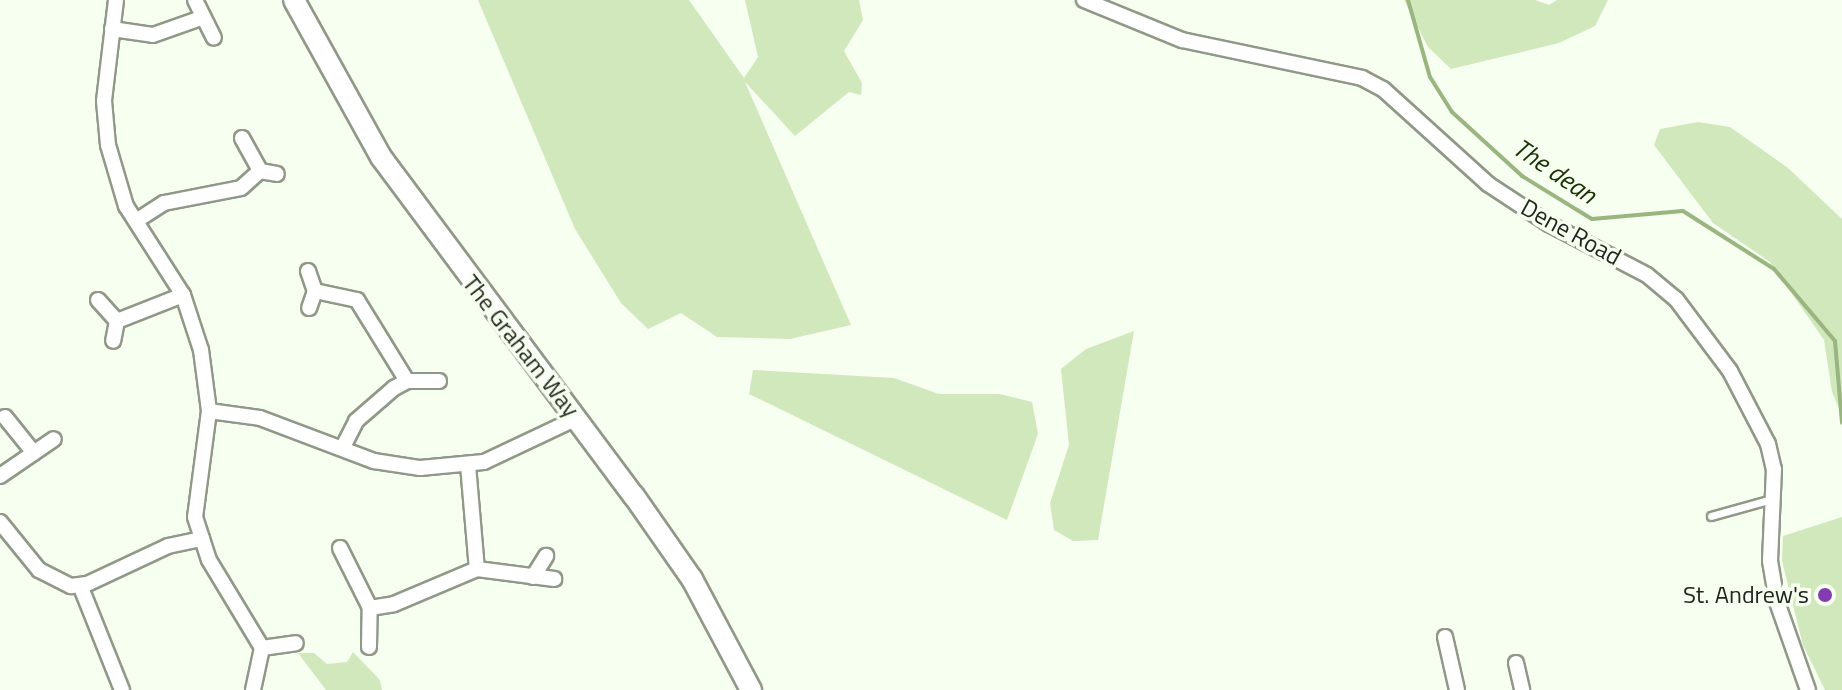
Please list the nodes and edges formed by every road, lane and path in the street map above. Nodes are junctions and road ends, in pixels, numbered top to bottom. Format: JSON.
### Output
{"nodes":[{"id":1,"x":116,"y":0,"type":"edge"},
{"id":2,"x":195,"y":0,"type":"edge"},
{"id":3,"x":294,"y":0,"type":"edge"},
{"id":4,"x":1084,"y":0,"type":"edge"},
{"id":5,"x":201,"y":18,"type":"junction"},
{"id":6,"x":112,"y":29,"type":"junction"},
{"id":7,"x":214,"y":38,"type":"dead end"},
{"id":8,"x":242,"y":138,"type":"dead end"},
{"id":9,"x":260,"y":171,"type":"junction"},
{"id":10,"x":277,"y":174,"type":"dead end"},
{"id":11,"x":136,"y":221,"type":"junction"},
{"id":12,"x":308,"y":271,"type":"dead end"},
{"id":13,"x":315,"y":291,"type":"junction"},
{"id":14,"x":183,"y":295,"type":"junction"},
{"id":15,"x":98,"y":300,"type":"dead end"},
{"id":16,"x":309,"y":308,"type":"dead end"},
{"id":17,"x":117,"y":321,"type":"junction"},
{"id":18,"x":113,"y":341,"type":"dead end"},
{"id":19,"x":407,"y":381,"type":"junction"},
{"id":20,"x":439,"y":381,"type":"dead end"},
{"id":21,"x":209,"y":411,"type":"junction"},
{"id":22,"x":5,"y":417,"type":"dead end"},
{"id":23,"x":577,"y":418,"type":"junction"},
{"id":24,"x":54,"y":439,"type":"dead end"},
{"id":25,"x":343,"y":447,"type":"junction"},
{"id":26,"x":34,"y":453,"type":"junction"},
{"id":27,"x":468,"y":465,"type":"junction"},
{"id":28,"x":0,"y":476,"type":"edge"},
{"id":29,"x":1774,"y":499,"type":"junction"},
{"id":30,"x":1711,"y":516,"type":"dead end"},
{"id":31,"x":0,"y":522,"type":"edge"},
{"id":32,"x":202,"y":539,"type":"junction"},
{"id":33,"x":339,"y":547,"type":"dead end"},
{"id":34,"x":546,"y":556,"type":"dead end"},
{"id":35,"x":477,"y":569,"type":"junction"},
{"id":36,"x":533,"y":577,"type":"junction"},
{"id":37,"x":554,"y":579,"type":"dead end"},
{"id":38,"x":80,"y":585,"type":"junction"},
{"id":39,"x":370,"y":608,"type":"junction"},
{"id":40,"x":1445,"y":637,"type":"dead end"},
{"id":41,"x":296,"y":643,"type":"dead end"},
{"id":42,"x":369,"y":647,"type":"dead end"},
{"id":43,"x":262,"y":648,"type":"junction"},
{"id":44,"x":1516,"y":663,"type":"dead end"},
{"id":45,"x":122,"y":690,"type":"edge"},
{"id":46,"x":253,"y":690,"type":"edge"},
{"id":47,"x":751,"y":690,"type":"edge"},
{"id":48,"x":1457,"y":690,"type":"edge"},
{"id":49,"x":1522,"y":690,"type":"edge"},
{"id":50,"x":1808,"y":690,"type":"edge"}],
"edges":[{"from":1,"to":6,"type":"street"},
{"from":2,"to":5,"type":"street"},
{"from":3,"to":23,"type":"main road","name":"The Graham Way"},
{"from":4,"to":29,"type":"street","name":"Dene Road"},
{"from":5,"to":6,"type":"street"},
{"from":5,"to":7,"type":"street"},
{"from":6,"to":11,"type":"street"},
{"from":8,"to":9,"type":"street"},
{"from":9,"to":10,"type":"street"},
{"from":9,"to":11,"type":"street"},
{"from":11,"to":14,"type":"street"},
{"from":12,"to":13,"type":"street"},
{"from":13,"to":16,"type":"street"},
{"from":13,"to":19,"type":"street"},
{"from":14,"to":17,"type":"street"},
{"from":14,"to":21,"type":"street"},
{"from":15,"to":17,"type":"street"},
{"from":17,"to":18,"type":"street"},
{"from":19,"to":20,"type":"street"},
{"from":19,"to":25,"type":"street"},
{"from":21,"to":25,"type":"street"},
{"from":21,"to":32,"type":"street"},
{"from":22,"to":26,"type":"street"},
{"from":23,"to":27,"type":"street"},
{"from":23,"to":47,"type":"main road","name":"The Graham Way"},
{"from":24,"to":26,"type":"street"},
{"from":25,"to":27,"type":"street"},
{"from":26,"to":28,"type":"street"},
{"from":27,"to":35,"type":"street"},
{"from":29,"to":30,"type":"lane"},
{"from":29,"to":50,"type":"street","name":"Dene Road"},
{"from":31,"to":38,"type":"street"},
{"from":32,"to":38,"type":"street"},
{"from":32,"to":43,"type":"street"},
{"from":33,"to":39,"type":"street"},
{"from":34,"to":36,"type":"street"},
{"from":35,"to":36,"type":"street"},
{"from":35,"to":39,"type":"street"},
{"from":36,"to":37,"type":"street"},
{"from":38,"to":45,"type":"street"},
{"from":39,"to":42,"type":"street"},
{"from":40,"to":48,"type":"street"},
{"from":41,"to":43,"type":"street"},
{"from":43,"to":46,"type":"street"},
{"from":44,"to":49,"type":"street"}]}
